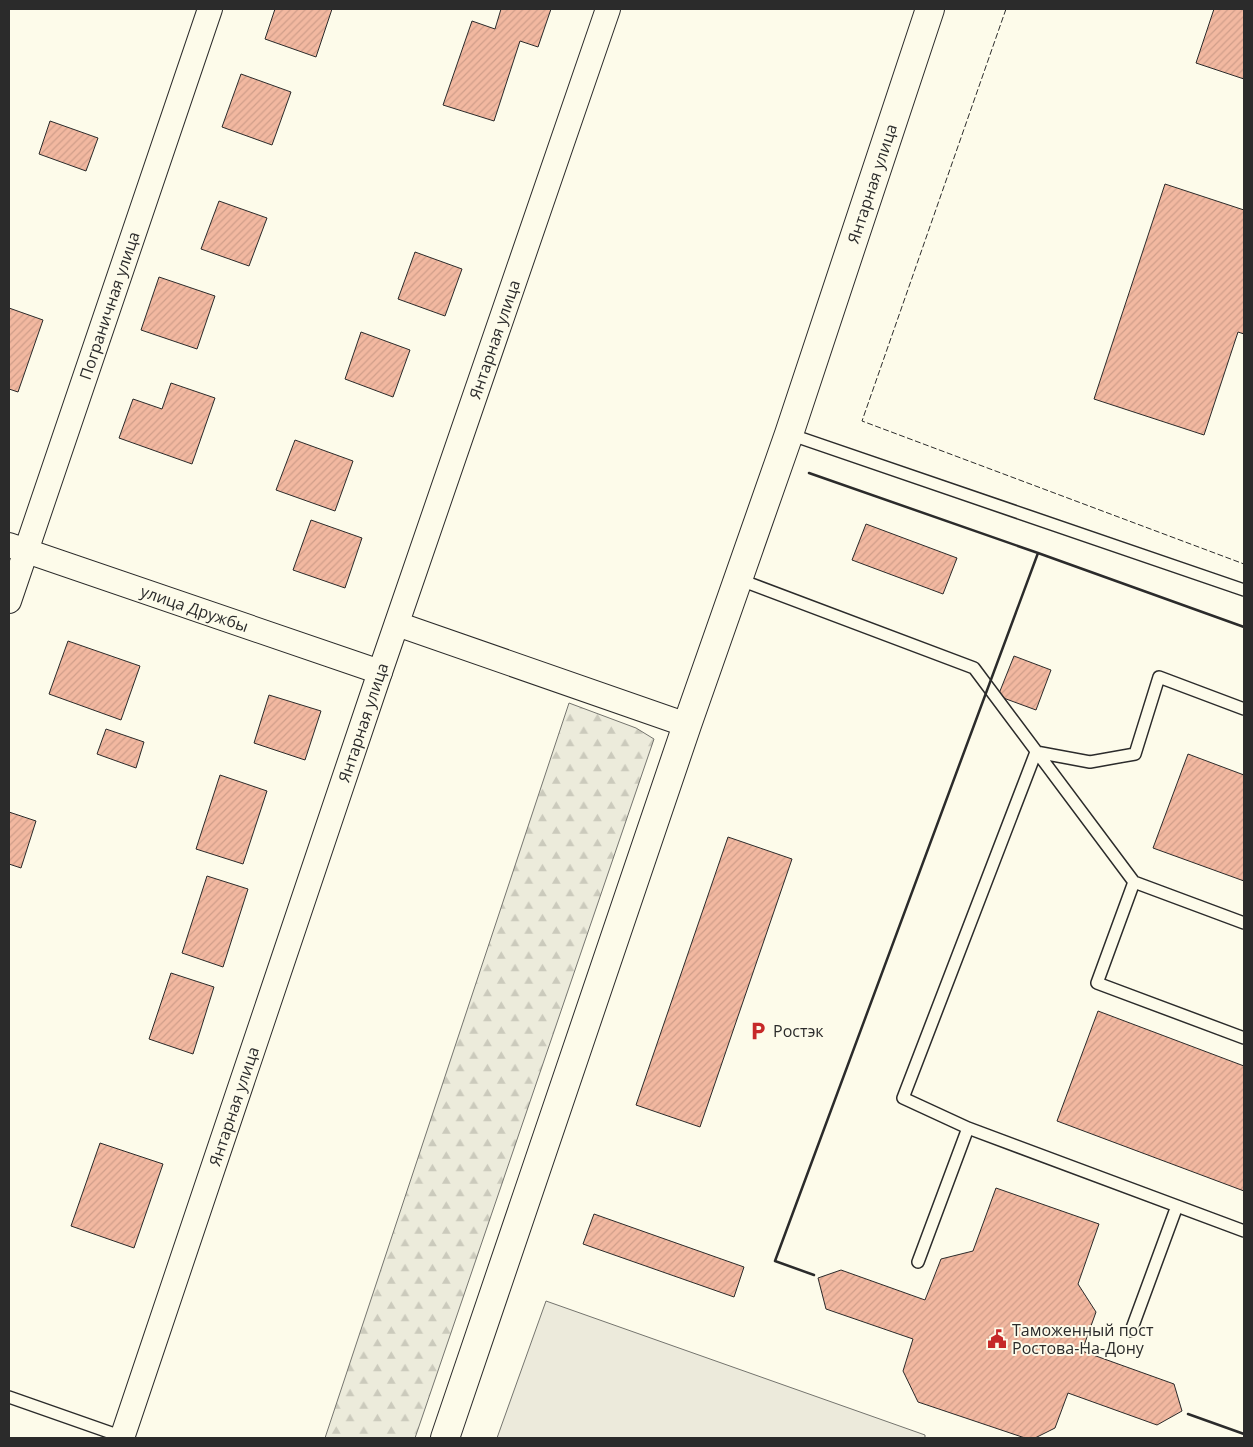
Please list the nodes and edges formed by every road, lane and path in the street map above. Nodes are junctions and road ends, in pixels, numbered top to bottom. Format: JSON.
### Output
{"nodes":[{"id":1,"x":210,"y":9,"type":"edge"},
{"id":2,"x":608,"y":9,"type":"edge"},
{"id":3,"x":930,"y":9,"type":"edge"},
{"id":4,"x":789,"y":434,"type":"junction"},
{"id":5,"x":17,"y":547,"type":"edge"},
{"id":6,"x":738,"y":579,"type":"junction"},
{"id":7,"x":1244,"y":590,"type":"edge"},
{"id":8,"x":9,"y":601,"type":"edge"},
{"id":9,"x":397,"y":624,"type":"junction"},
{"id":10,"x":380,"y":672,"type":"junction"},
{"id":11,"x":1244,"y":709,"type":"edge"},
{"id":12,"x":687,"y":725,"type":"junction"},
{"id":13,"x":1036,"y":752,"type":"junction"},
{"id":14,"x":1134,"y":882,"type":"junction"},
{"id":15,"x":1244,"y":923,"type":"edge"},
{"id":16,"x":1244,"y":1038,"type":"edge"},
{"id":17,"x":968,"y":1128,"type":"junction"},
{"id":18,"x":1177,"y":1206,"type":"junction"},
{"id":19,"x":1244,"y":1231,"type":"edge"},
{"id":20,"x":918,"y":1262,"type":"dead end"},
{"id":21,"x":1131,"y":1331,"type":"dead end"},
{"id":22,"x":9,"y":1397,"type":"edge"},
{"id":23,"x":122,"y":1438,"type":"edge"},
{"id":24,"x":445,"y":1438,"type":"edge"}],
"edges":[{"from":1,"to":5,"type":"street","name":"Пограничная улица"},
{"from":2,"to":9,"type":"street","name":"Янтарная улица"},
{"from":3,"to":4,"type":"street","name":"Янтарная улица"},
{"from":4,"to":6,"type":"street","name":"Янтарная улица"},
{"from":4,"to":7,"type":"lane"},
{"from":5,"to":8,"type":"street","name":"Пограничная улица"},
{"from":5,"to":10,"type":"street","name":"улица Дружбы"},
{"from":6,"to":12,"type":"street","name":"Янтарная улица"},
{"from":6,"to":13,"type":"lane"},
{"from":9,"to":10,"type":"street","name":"Янтарная улица"},
{"from":9,"to":12,"type":"street"},
{"from":10,"to":23,"type":"street","name":"Янтарная улица"},
{"from":11,"to":13,"type":"lane"},
{"from":12,"to":24,"type":"street","name":"Янтарная улица"},
{"from":13,"to":14,"type":"lane"},
{"from":13,"to":17,"type":"lane"},
{"from":14,"to":15,"type":"lane"},
{"from":14,"to":16,"type":"lane"},
{"from":17,"to":18,"type":"lane"},
{"from":17,"to":20,"type":"lane"},
{"from":18,"to":19,"type":"lane"},
{"from":18,"to":21,"type":"lane"},
{"from":22,"to":23,"type":"lane"}]}
